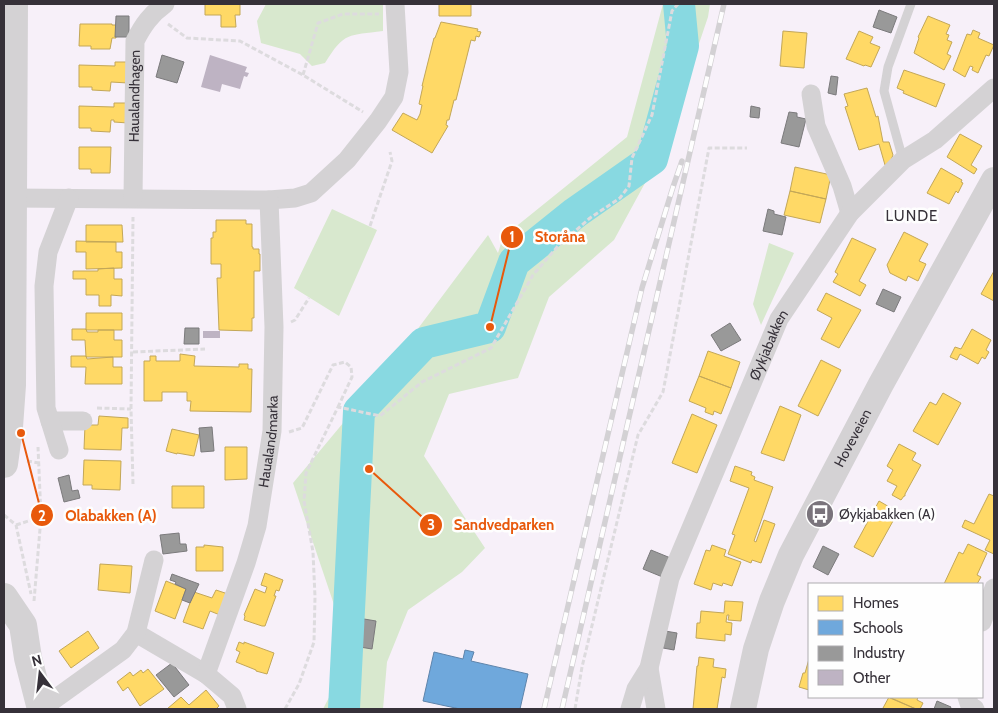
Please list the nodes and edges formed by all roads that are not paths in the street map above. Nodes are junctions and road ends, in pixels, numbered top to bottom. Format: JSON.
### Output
{"nodes":[{"id":1,"x":14,"y":4,"type":"edge"},
{"id":2,"x":911,"y":4,"type":"edge"},
{"id":3,"x":159,"y":8,"type":"edge"},
{"id":4,"x":395,"y":9,"type":"edge"},
{"id":5,"x":994,"y":88,"type":"edge"},
{"id":6,"x":811,"y":94,"type":"dead end"},
{"id":7,"x":903,"y":160,"type":"junction"},
{"id":8,"x":994,"y":180,"type":"edge"},
{"id":9,"x":13,"y":198,"type":"junction"},
{"id":10,"x":69,"y":198,"type":"junction"},
{"id":11,"x":133,"y":198,"type":"junction"},
{"id":12,"x":269,"y":200,"type":"junction"},
{"id":13,"x":850,"y":213,"type":"junction"},
{"id":14,"x":50,"y":421,"type":"junction"},
{"id":15,"x":82,"y":421,"type":"dead end"},
{"id":16,"x":59,"y":450,"type":"dead end"},
{"id":17,"x":12,"y":462,"type":"edge"},
{"id":18,"x":154,"y":560,"type":"dead end"},
{"id":19,"x":994,"y":588,"type":"edge"},
{"id":20,"x":4,"y":598,"type":"edge"},
{"id":21,"x":983,"y":619,"type":"edge"},
{"id":22,"x":4,"y":628,"type":"edge"},
{"id":23,"x":136,"y":633,"type":"junction"},
{"id":24,"x":28,"y":658,"type":"junction"},
{"id":25,"x":650,"y":668,"type":"junction"},
{"id":26,"x":206,"y":674,"type":"junction"},
{"id":27,"x":967,"y":698,"type":"edge"},
{"id":28,"x":41,"y":709,"type":"edge"},
{"id":29,"x":237,"y":709,"type":"edge"},
{"id":30,"x":630,"y":709,"type":"edge"},
{"id":31,"x":656,"y":709,"type":"edge"},
{"id":32,"x":743,"y":709,"type":"edge"},
{"id":33,"x":974,"y":709,"type":"edge"}],
"edges":[{"from":1,"to":9,"type":"main road"},
{"from":2,"to":7,"type":"lane"},
{"from":3,"to":11,"type":"street","name":"Haualandhagen"},
{"from":4,"to":12,"type":"street"},
{"from":5,"to":7,"type":"street","name":"Øykjabakken"},
{"from":6,"to":13,"type":"street"},
{"from":7,"to":13,"type":"street","name":"Øykjabakken"},
{"from":8,"to":32,"type":"main road","name":"Hoveveien"},
{"from":9,"to":10,"type":"street"},
{"from":9,"to":17,"type":"main road"},
{"from":10,"to":11,"type":"street"},
{"from":10,"to":14,"type":"street"},
{"from":11,"to":12,"type":"street"},
{"from":12,"to":26,"type":"street","name":"Haualandmarka"},
{"from":13,"to":25,"type":"street","name":"Øykjabakken"},
{"from":14,"to":15,"type":"street"},
{"from":14,"to":16,"type":"street"},
{"from":18,"to":23,"type":"street"},
{"from":19,"to":21,"type":"street"},
{"from":20,"to":24,"type":"main road"},
{"from":22,"to":24,"type":"main road"},
{"from":23,"to":26,"type":"street"},
{"from":23,"to":28,"type":"street"},
{"from":24,"to":28,"type":"main road"},
{"from":25,"to":30,"type":"street","name":"Øykjabakken"},
{"from":25,"to":31,"type":"street","name":"Øykjabakken"},
{"from":26,"to":29,"type":"street"},
{"from":27,"to":33,"type":"street"}]}
